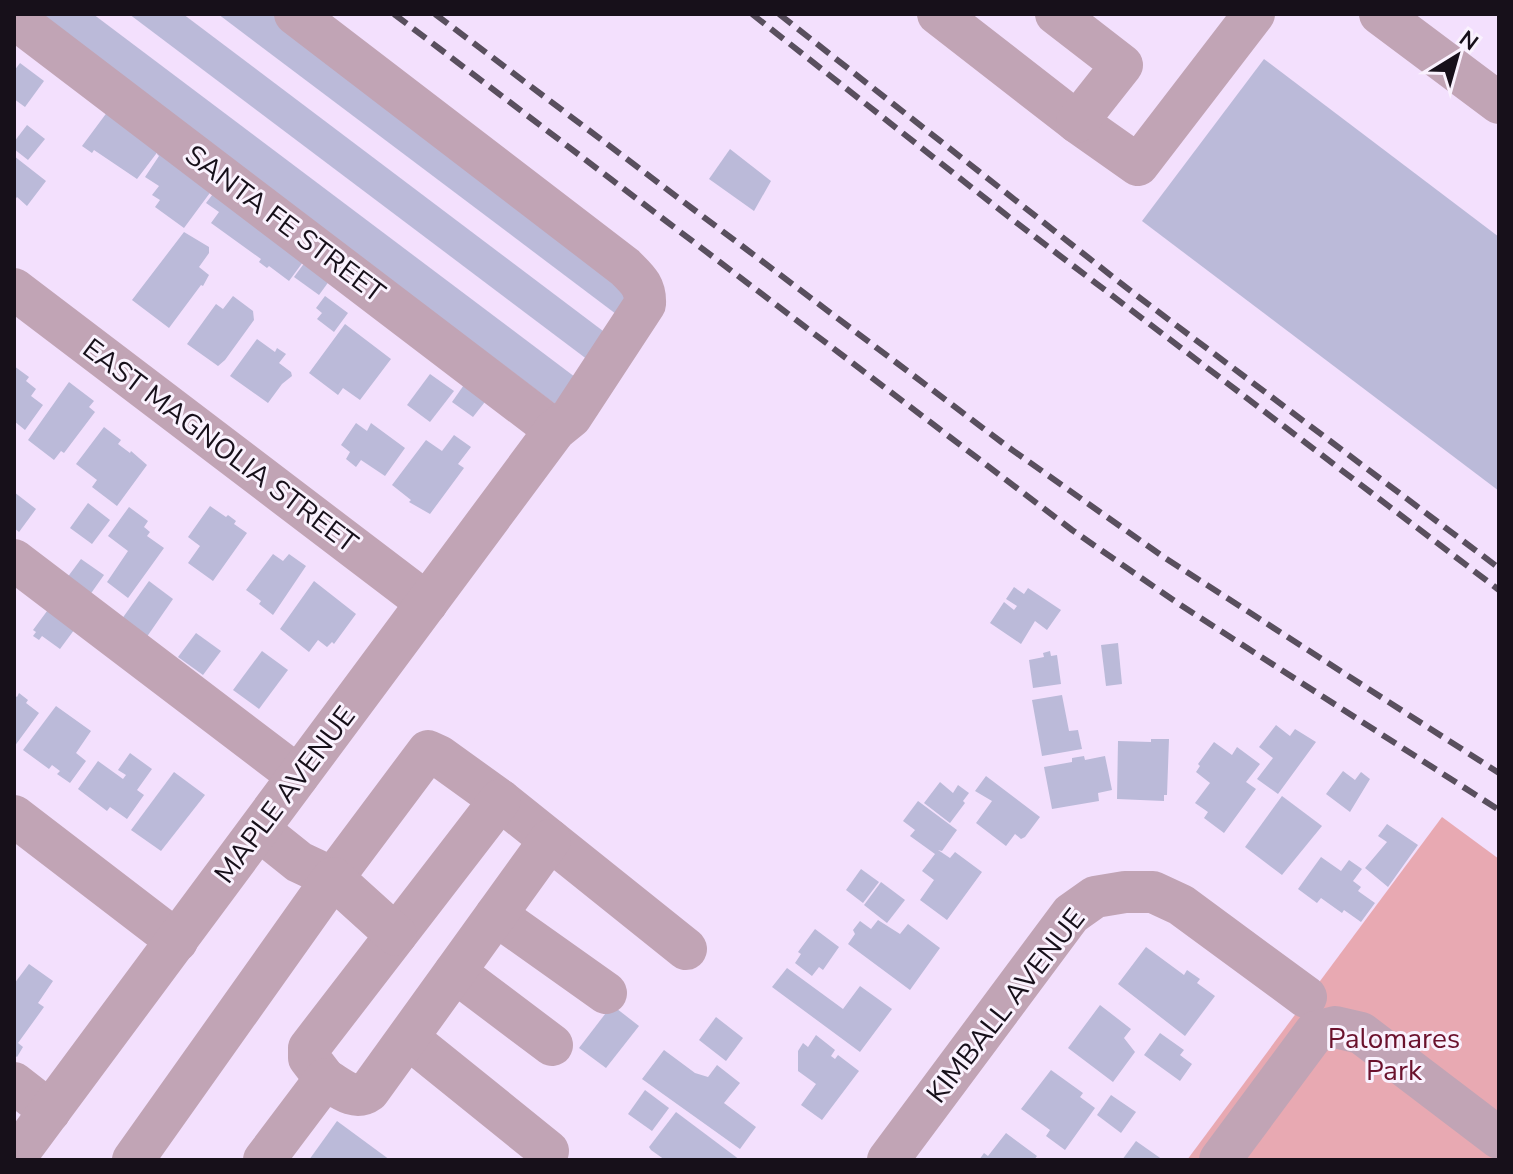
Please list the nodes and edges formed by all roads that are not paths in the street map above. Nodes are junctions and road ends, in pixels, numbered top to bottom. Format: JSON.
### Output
{"nodes":[{"id":1,"x":295,"y":14,"type":"edge"},
{"id":2,"x":938,"y":14,"type":"edge"},
{"id":3,"x":1056,"y":14,"type":"edge"},
{"id":4,"x":1254,"y":14,"type":"edge"},
{"id":5,"x":1380,"y":14,"type":"edge"},
{"id":6,"x":14,"y":18,"type":"edge"},
{"id":7,"x":1499,"y":103,"type":"edge"},
{"id":8,"x":1077,"y":122,"type":"junction"},
{"id":9,"x":14,"y":289,"type":"edge"},
{"id":10,"x":555,"y":430,"type":"junction"},
{"id":11,"x":14,"y":560,"type":"edge"},
{"id":12,"x":427,"y":603,"type":"junction"},
{"id":13,"x":298,"y":776,"type":"junction"},
{"id":14,"x":500,"y":800,"type":"junction"},
{"id":15,"x":14,"y":816,"type":"edge"},
{"id":16,"x":259,"y":830,"type":"junction"},
{"id":17,"x":550,"y":840,"type":"junction"},
{"id":18,"x":333,"y":878,"type":"junction"},
{"id":19,"x":496,"y":915,"type":"junction"},
{"id":20,"x":396,"y":935,"type":"junction"},
{"id":21,"x":177,"y":941,"type":"junction"},
{"id":22,"x":686,"y":949,"type":"dead end"},
{"id":23,"x":455,"y":972,"type":"junction"},
{"id":24,"x":606,"y":993,"type":"dead end"},
{"id":25,"x":1306,"y":997,"type":"dead end"},
{"id":26,"x":408,"y":1038,"type":"junction"},
{"id":27,"x":552,"y":1045,"type":"dead end"},
{"id":28,"x":325,"y":1079,"type":"junction"},
{"id":29,"x":14,"y":1083,"type":"edge"},
{"id":30,"x":50,"y":1111,"type":"junction"},
{"id":31,"x":1499,"y":1138,"type":"edge"},
{"id":32,"x":548,"y":1151,"type":"dead end"},
{"id":33,"x":14,"y":1159,"type":"edge"},
{"id":34,"x":133,"y":1160,"type":"edge"},
{"id":35,"x":264,"y":1160,"type":"edge"},
{"id":36,"x":888,"y":1160,"type":"edge"},
{"id":37,"x":1220,"y":1160,"type":"edge"}],
"edges":[{"from":1,"to":10,"type":"street","name":"MAPLE AVENUE"},
{"from":2,"to":8,"type":"street"},
{"from":3,"to":8,"type":"street"},
{"from":4,"to":8,"type":"street"},
{"from":5,"to":7,"type":"street"},
{"from":6,"to":10,"type":"street","name":"SANTA FE STREET"},
{"from":9,"to":12,"type":"street","name":"EAST MAGNOLIA STREET"},
{"from":10,"to":12,"type":"street","name":"MAPLE AVENUE"},
{"from":11,"to":13,"type":"street"},
{"from":12,"to":13,"type":"street","name":"MAPLE AVENUE"},
{"from":13,"to":16,"type":"street","name":"MAPLE AVENUE"},
{"from":14,"to":17,"type":"street"},
{"from":14,"to":18,"type":"street"},
{"from":14,"to":20,"type":"street"},
{"from":15,"to":21,"type":"street"},
{"from":16,"to":18,"type":"street"},
{"from":16,"to":21,"type":"street","name":"MAPLE AVENUE"},
{"from":17,"to":19,"type":"street"},
{"from":17,"to":22,"type":"street"},
{"from":18,"to":20,"type":"street"},
{"from":18,"to":34,"type":"street"},
{"from":19,"to":23,"type":"street"},
{"from":19,"to":24,"type":"street"},
{"from":20,"to":28,"type":"street"},
{"from":21,"to":30,"type":"street","name":"MAPLE AVENUE"},
{"from":23,"to":26,"type":"street"},
{"from":23,"to":27,"type":"street"},
{"from":25,"to":36,"type":"street","name":"KIMBALL AVENUE"},
{"from":26,"to":28,"type":"street"},
{"from":26,"to":32,"type":"street"},
{"from":28,"to":35,"type":"street"},
{"from":29,"to":30,"type":"street"},
{"from":30,"to":33,"type":"street","name":"MAPLE AVENUE"},
{"from":31,"to":37,"type":"street"}]}
